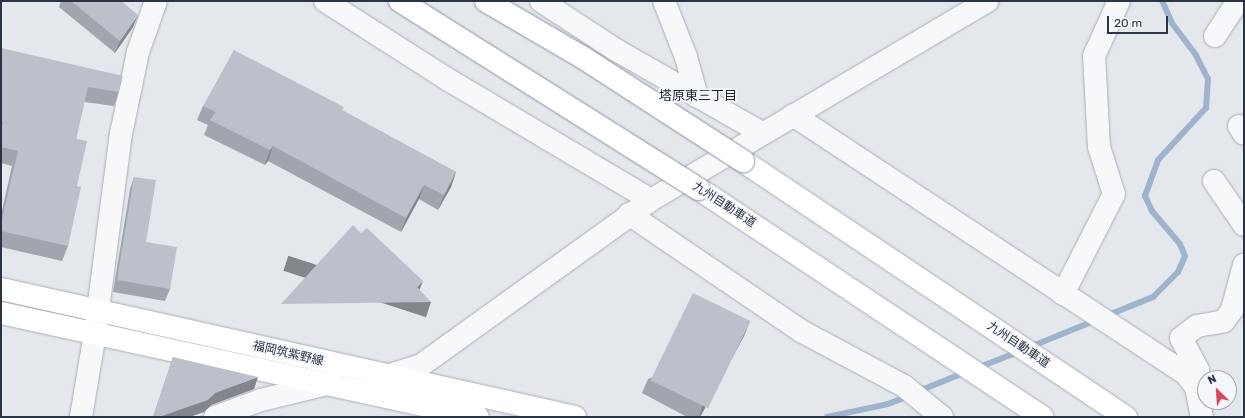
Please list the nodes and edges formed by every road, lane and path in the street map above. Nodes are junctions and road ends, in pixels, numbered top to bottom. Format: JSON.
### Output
{"nodes":[{"id":1,"x":156,"y":1,"type":"edge"},
{"id":2,"x":325,"y":1,"type":"edge"},
{"id":3,"x":400,"y":1,"type":"edge"},
{"id":4,"x":486,"y":1,"type":"edge"},
{"id":5,"x":541,"y":1,"type":"edge"},
{"id":6,"x":664,"y":1,"type":"edge"},
{"id":7,"x":988,"y":1,"type":"edge"},
{"id":8,"x":1119,"y":1,"type":"edge"},
{"id":9,"x":1238,"y":1,"type":"edge"},
{"id":10,"x":1215,"y":36,"type":"dead end"},
{"id":11,"x":697,"y":97,"type":"junction"},
{"id":12,"x":793,"y":115,"type":"junction"},
{"id":13,"x":762,"y":133,"type":"junction"},
{"id":14,"x":1214,"y":181,"type":"dead end"},
{"id":15,"x":651,"y":200,"type":"junction"},
{"id":16,"x":629,"y":214,"type":"junction"},
{"id":17,"x":1244,"y":225,"type":"edge"},
{"id":18,"x":1244,"y":265,"type":"edge"},
{"id":19,"x":1,"y":289,"type":"edge"},
{"id":20,"x":1063,"y":294,"type":"junction"},
{"id":21,"x":98,"y":310,"type":"junction"},
{"id":22,"x":1,"y":313,"type":"edge"},
{"id":23,"x":95,"y":333,"type":"junction"},
{"id":24,"x":386,"y":377,"type":"junction"},
{"id":25,"x":321,"y":384,"type":"junction"},
{"id":26,"x":1196,"y":387,"type":"junction"},
{"id":27,"x":82,"y":417,"type":"edge"},
{"id":28,"x":215,"y":417,"type":"edge"},
{"id":29,"x":478,"y":417,"type":"edge"},
{"id":30,"x":575,"y":417,"type":"edge"},
{"id":31,"x":942,"y":417,"type":"edge"},
{"id":32,"x":1042,"y":417,"type":"edge"},
{"id":33,"x":1126,"y":417,"type":"edge"},
{"id":34,"x":1202,"y":417,"type":"edge"}],
"edges":[{"from":1,"to":21,"type":"street"},
{"from":2,"to":15,"type":"street"},
{"from":3,"to":32,"type":"main road","name":"九州自動車道","bridge":true},
{"from":4,"to":33,"type":"main road","name":"九州自動車道","bridge":true},
{"from":5,"to":11,"type":"street"},
{"from":6,"to":11,"type":"street"},
{"from":7,"to":12,"type":"street"},
{"from":8,"to":20,"type":"street"},
{"from":9,"to":10,"type":"street"},
{"from":11,"to":13,"type":"street"},
{"from":12,"to":13,"type":"street"},
{"from":12,"to":20,"type":"street"},
{"from":13,"to":15,"type":"street"},
{"from":14,"to":17,"type":"street"},
{"from":15,"to":16,"type":"street"},
{"from":16,"to":24,"type":"street"},
{"from":16,"to":31,"type":"street"},
{"from":18,"to":26,"type":"street"},
{"from":19,"to":21,"type":"main road","name":"福岡筑紫野線"},
{"from":20,"to":26,"type":"street"},
{"from":21,"to":23,"type":"street"},
{"from":21,"to":24,"type":"main road","name":"福岡筑紫野線"},
{"from":22,"to":23,"type":"main road","name":"福岡筑紫野線"},
{"from":23,"to":25,"type":"main road","name":"福岡筑紫野線"},
{"from":23,"to":27,"type":"street"},
{"from":24,"to":25,"type":"street"},
{"from":24,"to":30,"type":"main road","name":"福岡筑紫野線"},
{"from":25,"to":28,"type":"street"},
{"from":25,"to":29,"type":"main road","name":"福岡筑紫野線"},
{"from":26,"to":34,"type":"street"}]}
